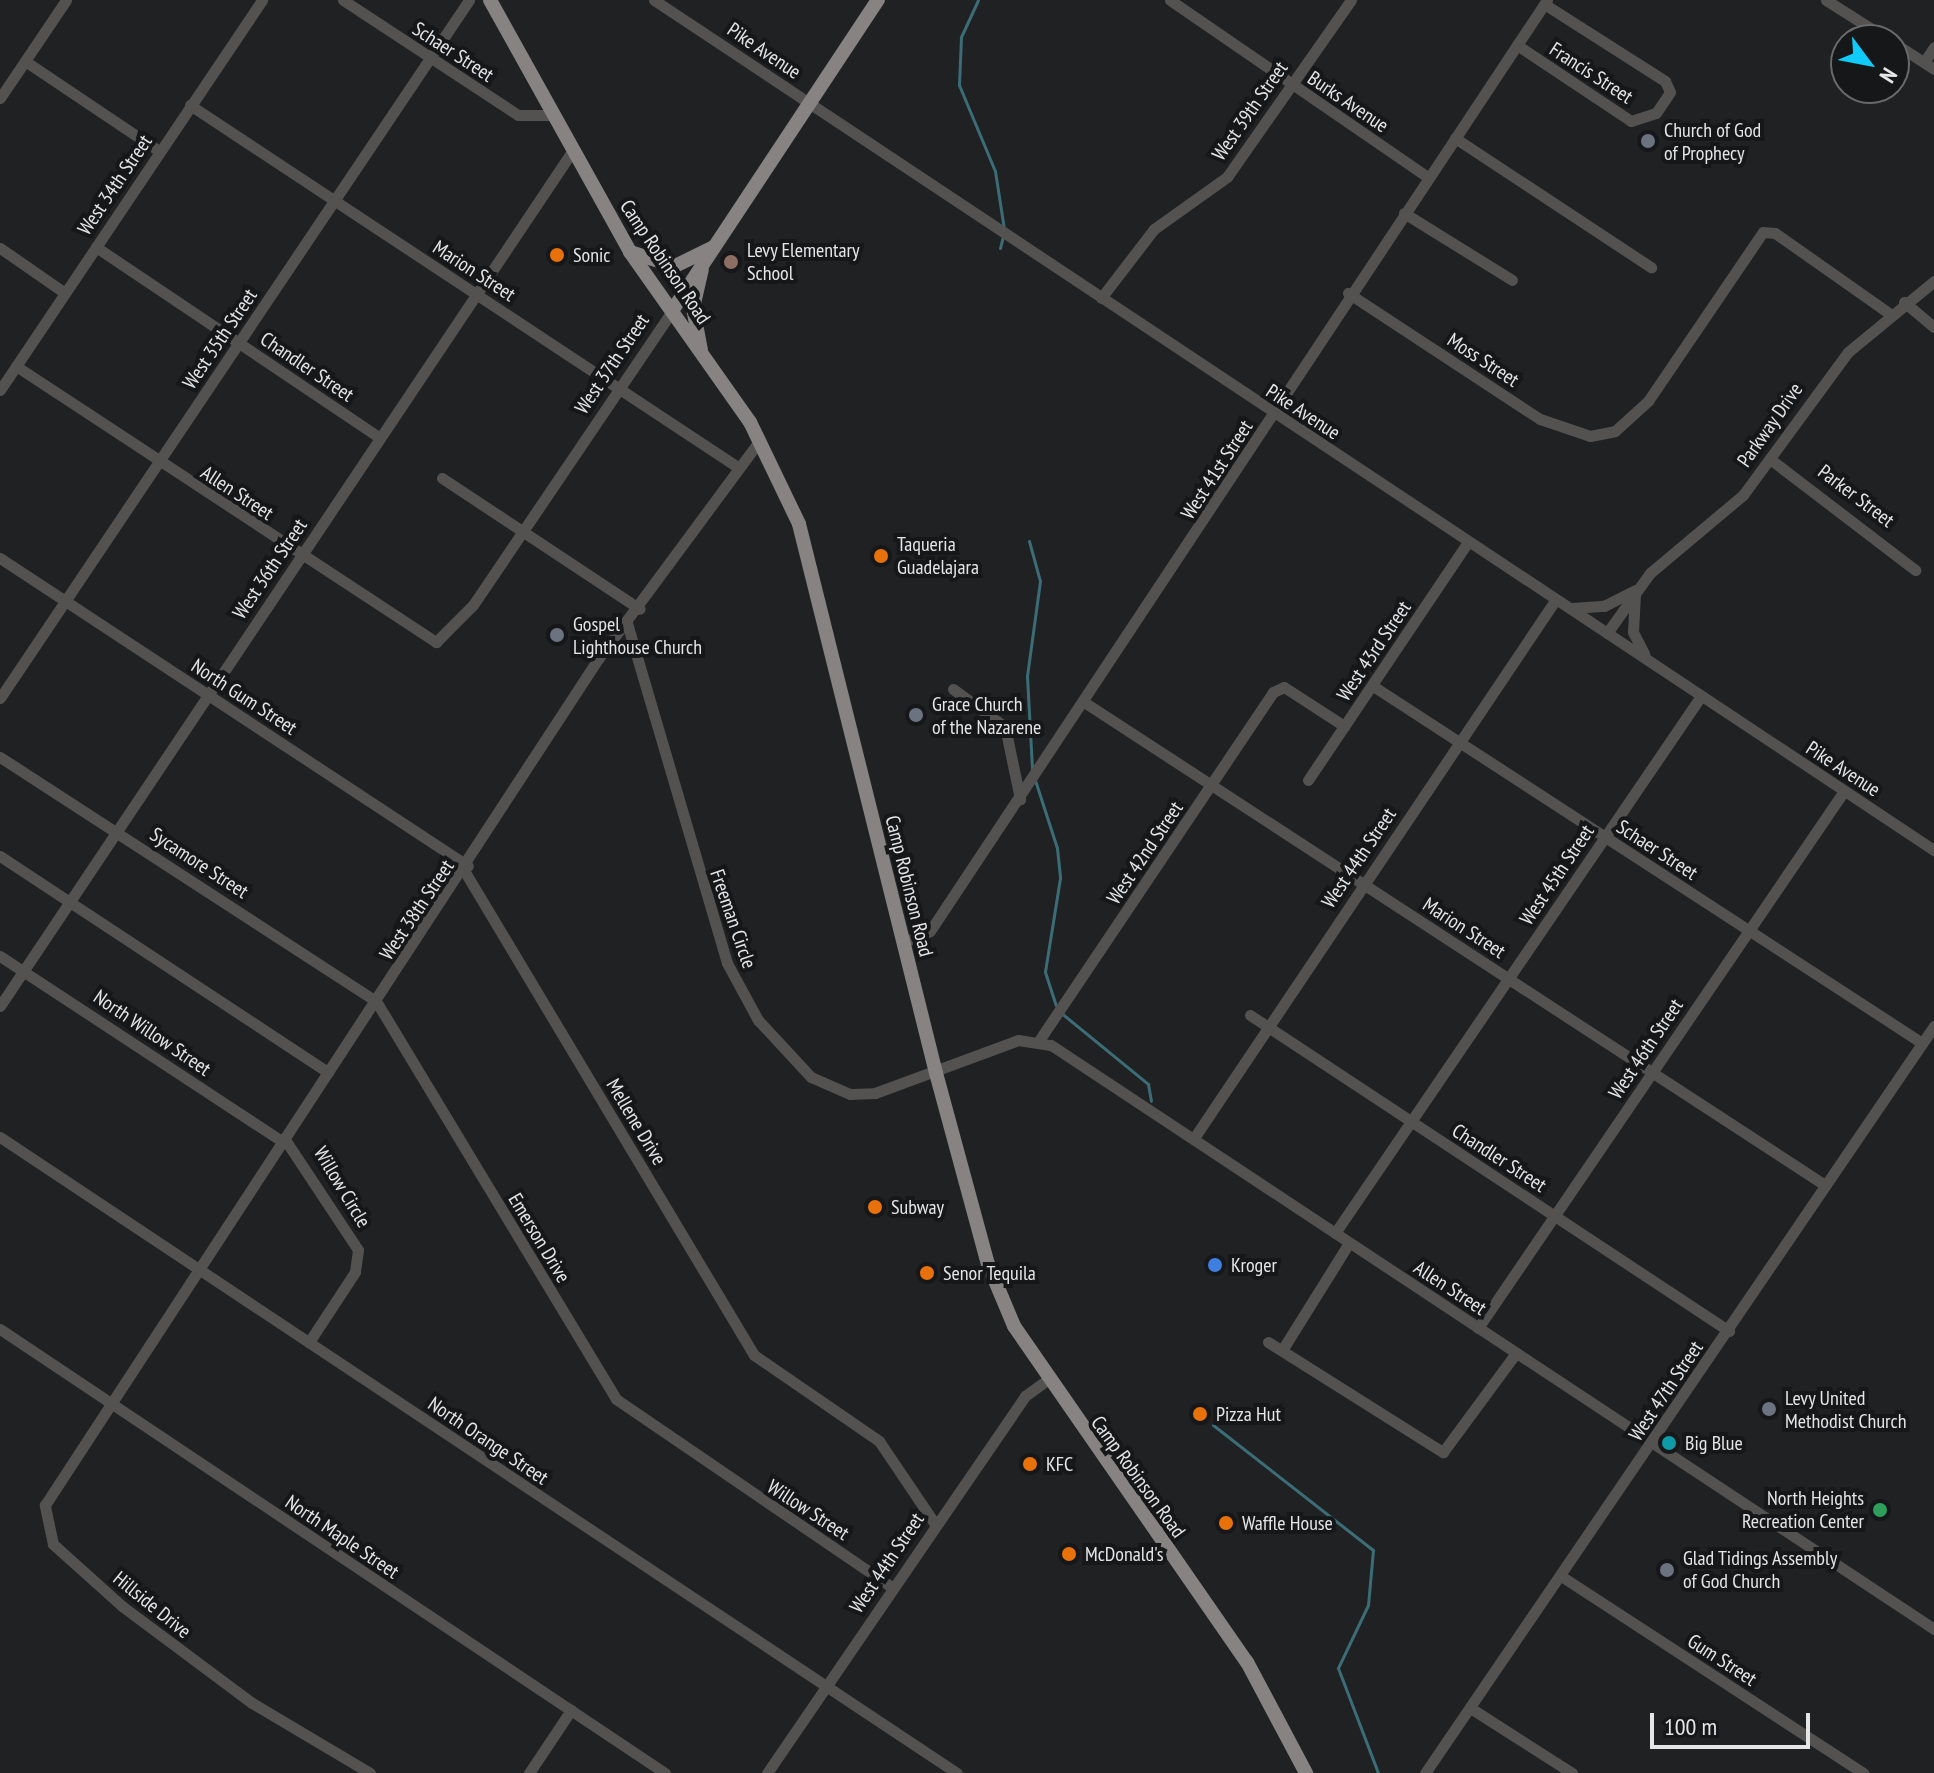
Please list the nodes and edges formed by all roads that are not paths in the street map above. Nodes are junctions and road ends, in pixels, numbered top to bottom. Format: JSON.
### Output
{"nodes":[{"id":1,"x":66,"y":0,"type":"edge"},
{"id":2,"x":262,"y":0,"type":"edge"},
{"id":3,"x":343,"y":0,"type":"edge"},
{"id":4,"x":469,"y":0,"type":"edge"},
{"id":5,"x":490,"y":0,"type":"edge"},
{"id":6,"x":654,"y":0,"type":"edge"},
{"id":7,"x":878,"y":0,"type":"edge"},
{"id":8,"x":1170,"y":0,"type":"edge"},
{"id":9,"x":1351,"y":0,"type":"edge"},
{"id":10,"x":1826,"y":0,"type":"edge"},
{"id":11,"x":1545,"y":2,"type":"edge"},
{"id":12,"x":672,"y":5,"type":"edge"},
{"id":13,"x":1864,"y":24,"type":"edge"},
{"id":14,"x":1517,"y":45,"type":"junction"},
{"id":15,"x":1934,"y":47,"type":"edge"},
{"id":16,"x":1910,"y":54,"type":"edge"},
{"id":17,"x":430,"y":59,"type":"junction"},
{"id":18,"x":25,"y":61,"type":"junction"},
{"id":19,"x":1929,"y":66,"type":"edge"},
{"id":20,"x":1290,"y":84,"type":"junction"},
{"id":21,"x":0,"y":98,"type":"edge"},
{"id":22,"x":190,"y":105,"type":"junction"},
{"id":23,"x":812,"y":105,"type":"junction"},
{"id":24,"x":550,"y":115,"type":"junction"},
{"id":25,"x":1455,"y":138,"type":"junction"},
{"id":26,"x":159,"y":151,"type":"junction"},
{"id":27,"x":571,"y":153,"type":"junction"},
{"id":28,"x":1428,"y":177,"type":"junction"},
{"id":29,"x":333,"y":199,"type":"junction"},
{"id":30,"x":1404,"y":213,"type":"junction"},
{"id":31,"x":96,"y":247,"type":"junction"},
{"id":32,"x":715,"y":247,"type":"junction"},
{"id":33,"x":0,"y":248,"type":"edge"},
{"id":34,"x":630,"y":252,"type":"junction"},
{"id":35,"x":703,"y":264,"type":"junction"},
{"id":36,"x":1651,"y":267,"type":"dead end"},
{"id":37,"x":1512,"y":280,"type":"dead end"},
{"id":38,"x":1934,"y":281,"type":"edge"},
{"id":39,"x":65,"y":293,"type":"junction"},
{"id":40,"x":1348,"y":293,"type":"junction"},
{"id":41,"x":477,"y":295,"type":"junction"},
{"id":42,"x":1101,"y":298,"type":"junction"},
{"id":43,"x":1904,"y":302,"type":"junction"},
{"id":44,"x":672,"y":311,"type":"junction"},
{"id":45,"x":1889,"y":313,"type":"junction"},
{"id":46,"x":1934,"y":327,"type":"edge"},
{"id":47,"x":239,"y":343,"type":"junction"},
{"id":48,"x":701,"y":350,"type":"junction"},
{"id":49,"x":16,"y":366,"type":"junction"},
{"id":50,"x":619,"y":389,"type":"junction"},
{"id":51,"x":0,"y":390,"type":"edge"},
{"id":52,"x":1272,"y":414,"type":"junction"},
{"id":53,"x":379,"y":437,"type":"junction"},
{"id":54,"x":760,"y":440,"type":"junction"},
{"id":55,"x":1770,"y":459,"type":"junction"},
{"id":56,"x":158,"y":462,"type":"junction"},
{"id":57,"x":739,"y":468,"type":"junction"},
{"id":58,"x":442,"y":478,"type":"dead end"},
{"id":59,"x":521,"y":531,"type":"junction"},
{"id":60,"x":1468,"y":542,"type":"junction"},
{"id":61,"x":300,"y":556,"type":"junction"},
{"id":62,"x":0,"y":558,"type":"edge"},
{"id":63,"x":1915,"y":570,"type":"dead end"},
{"id":64,"x":1636,"y":590,"type":"junction"},
{"id":65,"x":1556,"y":599,"type":"junction"},
{"id":66,"x":64,"y":602,"type":"junction"},
{"id":67,"x":1571,"y":608,"type":"junction"},
{"id":68,"x":640,"y":609,"type":"junction"},
{"id":69,"x":627,"y":623,"type":"junction"},
{"id":70,"x":1607,"y":633,"type":"junction"},
{"id":71,"x":441,"y":641,"type":"joint"},
{"id":72,"x":1652,"y":663,"type":"junction"},
{"id":73,"x":1373,"y":686,"type":"junction"},
{"id":74,"x":953,"y":689,"type":"dead end"},
{"id":75,"x":208,"y":694,"type":"junction"},
{"id":76,"x":1701,"y":696,"type":"junction"},
{"id":77,"x":0,"y":698,"type":"edge"},
{"id":78,"x":1084,"y":702,"type":"junction"},
{"id":79,"x":1344,"y":726,"type":"junction"},
{"id":80,"x":1459,"y":742,"type":"junction"},
{"id":81,"x":0,"y":757,"type":"edge"},
{"id":82,"x":1308,"y":780,"type":"dead end"},
{"id":83,"x":1212,"y":785,"type":"junction"},
{"id":84,"x":1844,"y":791,"type":"junction"},
{"id":85,"x":1023,"y":794,"type":"junction"},
{"id":86,"x":117,"y":831,"type":"junction"},
{"id":87,"x":1604,"y":837,"type":"junction"},
{"id":88,"x":1934,"y":850,"type":"edge"},
{"id":89,"x":0,"y":856,"type":"edge"},
{"id":90,"x":467,"y":869,"type":"junction"},
{"id":91,"x":1363,"y":884,"type":"junction"},
{"id":92,"x":69,"y":901,"type":"junction"},
{"id":93,"x":1748,"y":931,"type":"junction"},
{"id":94,"x":902,"y":943,"type":"junction"},
{"id":95,"x":0,"y":956,"type":"edge"},
{"id":96,"x":25,"y":970,"type":"junction"},
{"id":97,"x":1508,"y":978,"type":"junction"},
{"id":98,"x":376,"y":1001,"type":"junction"},
{"id":99,"x":0,"y":1006,"type":"edge"},
{"id":100,"x":1250,"y":1015,"type":"dead end"},
{"id":101,"x":1934,"y":1026,"type":"edge"},
{"id":102,"x":1267,"y":1027,"type":"junction"},
{"id":103,"x":1040,"y":1039,"type":"junction"},
{"id":104,"x":1922,"y":1043,"type":"junction"},
{"id":105,"x":328,"y":1072,"type":"junction"},
{"id":106,"x":1652,"y":1072,"type":"junction"},
{"id":107,"x":936,"y":1073,"type":"junction"},
{"id":108,"x":1410,"y":1121,"type":"junction"},
{"id":109,"x":0,"y":1137,"type":"edge"},
{"id":110,"x":1194,"y":1138,"type":"junction"},
{"id":111,"x":283,"y":1139,"type":"junction"},
{"id":112,"x":1825,"y":1185,"type":"junction"},
{"id":113,"x":1554,"y":1216,"type":"junction"},
{"id":114,"x":1335,"y":1233,"type":"junction"},
{"id":115,"x":1349,"y":1243,"type":"junction"},
{"id":116,"x":197,"y":1268,"type":"junction"},
{"id":117,"x":1478,"y":1328,"type":"junction"},
{"id":118,"x":0,"y":1329,"type":"edge"},
{"id":119,"x":1729,"y":1331,"type":"junction"},
{"id":120,"x":309,"y":1342,"type":"junction"},
{"id":121,"x":1268,"y":1342,"type":"dead end"},
{"id":122,"x":1284,"y":1347,"type":"junction"},
{"id":123,"x":1516,"y":1353,"type":"junction"},
{"id":124,"x":1046,"y":1381,"type":"junction"},
{"id":125,"x":108,"y":1402,"type":"junction"},
{"id":126,"x":1652,"y":1445,"type":"junction"},
{"id":127,"x":704,"y":1463,"type":"joint"},
{"id":128,"x":935,"y":1524,"type":"junction"},
{"id":129,"x":1561,"y":1576,"type":"junction"},
{"id":130,"x":892,"y":1587,"type":"junction"},
{"id":131,"x":1934,"y":1629,"type":"edge"},
{"id":132,"x":825,"y":1686,"type":"junction"},
{"id":133,"x":1472,"y":1709,"type":"junction"},
{"id":134,"x":571,"y":1710,"type":"junction"},
{"id":135,"x":370,"y":1773,"type":"edge"},
{"id":136,"x":529,"y":1773,"type":"edge"},
{"id":137,"x":665,"y":1773,"type":"edge"},
{"id":138,"x":767,"y":1773,"type":"edge"},
{"id":139,"x":957,"y":1773,"type":"edge"},
{"id":140,"x":1306,"y":1773,"type":"edge"},
{"id":141,"x":1425,"y":1773,"type":"edge"},
{"id":142,"x":1572,"y":1773,"type":"edge"},
{"id":143,"x":1863,"y":1773,"type":"edge"}],
"edges":[{"from":1,"to":18,"type":"street"},
{"from":2,"to":22,"type":"street","name":"West 34th Street"},
{"from":3,"to":17,"type":"street","name":"Schaer Street"},
{"from":4,"to":17,"type":"street","name":"West 35th Street"},
{"from":5,"to":24,"type":"main road","name":"Camp Robinson Road"},
{"from":6,"to":12,"type":"street","name":"Pike Avenue"},
{"from":7,"to":23,"type":"main road","name":"West 37th Street"},
{"from":8,"to":20,"type":"street","name":"Burks Avenue"},
{"from":9,"to":20,"type":"street","name":"West 39th Street"},
{"from":10,"to":13,"type":"street"},
{"from":11,"to":14,"type":"street","name":"West 41st Street"},
{"from":11,"to":14,"type":"street","name":"Francis Street"},
{"from":12,"to":23,"type":"street","name":"Pike Avenue"},
{"from":14,"to":25,"type":"street","name":"West 41st Street"},
{"from":15,"to":19,"type":"street"},
{"from":16,"to":19,"type":"street"},
{"from":17,"to":24,"type":"street","name":"Schaer Street"},
{"from":17,"to":29,"type":"street","name":"West 35th Street"},
{"from":18,"to":21,"type":"street"},
{"from":18,"to":26,"type":"street"},
{"from":20,"to":28,"type":"street","name":"Burks Avenue"},
{"from":20,"to":42,"type":"street","name":"West 39th Street"},
{"from":22,"to":26,"type":"street","name":"West 34th Street"},
{"from":22,"to":29,"type":"street","name":"Marion Street"},
{"from":23,"to":32,"type":"main road","name":"West 37th Street"},
{"from":23,"to":42,"type":"street","name":"Pike Avenue"},
{"from":24,"to":27,"type":"main road","name":"Camp Robinson Road"},
{"from":25,"to":28,"type":"street","name":"West 41st Street"},
{"from":25,"to":36,"type":"street"},
{"from":26,"to":31,"type":"street","name":"West 34th Street"},
{"from":27,"to":34,"type":"main road","name":"Camp Robinson Road"},
{"from":27,"to":41,"type":"street","name":"West 36th Street"},
{"from":28,"to":30,"type":"street","name":"West 41st Street"},
{"from":29,"to":41,"type":"street","name":"Marion Street"},
{"from":29,"to":47,"type":"street","name":"West 35th Street"},
{"from":30,"to":37,"type":"street"},
{"from":30,"to":40,"type":"street","name":"West 41st Street"},
{"from":31,"to":39,"type":"street","name":"West 34th Street"},
{"from":31,"to":47,"type":"street","name":"Chandler Street"},
{"from":32,"to":34,"type":"main road"},
{"from":32,"to":35,"type":"main road","name":"West 37th Street"},
{"from":33,"to":39,"type":"street"},
{"from":34,"to":44,"type":"main road","name":"Camp Robinson Road"},
{"from":35,"to":44,"type":"main road","name":"West 37th Street"},
{"from":35,"to":48,"type":"main road"},
{"from":38,"to":43,"type":"street","name":"Parkway Drive"},
{"from":39,"to":49,"type":"street","name":"West 34th Street"},
{"from":40,"to":45,"type":"street","name":"Moss Street"},
{"from":40,"to":52,"type":"street","name":"West 41st Street"},
{"from":41,"to":50,"type":"street","name":"Marion Street"},
{"from":41,"to":53,"type":"street","name":"West 36th Street"},
{"from":42,"to":52,"type":"street","name":"Pike Avenue"},
{"from":43,"to":45,"type":"street","name":"Parkway Drive"},
{"from":43,"to":46,"type":"street"},
{"from":44,"to":48,"type":"main road","name":"Camp Robinson Road"},
{"from":44,"to":50,"type":"street","name":"West 37th Street"},
{"from":45,"to":55,"type":"street","name":"Parkway Drive"},
{"from":47,"to":53,"type":"street","name":"Chandler Street"},
{"from":47,"to":56,"type":"street","name":"West 35th Street"},
{"from":48,"to":54,"type":"main road","name":"Camp Robinson Road"},
{"from":49,"to":51,"type":"street","name":"West 34th Street"},
{"from":49,"to":56,"type":"street","name":"Allen Street"},
{"from":50,"to":57,"type":"street","name":"Marion Street"},
{"from":50,"to":59,"type":"street","name":"West 37th Street"},
{"from":52,"to":60,"type":"street","name":"Pike Avenue"},
{"from":52,"to":78,"type":"street","name":"West 41st Street"},
{"from":53,"to":61,"type":"street","name":"West 36th Street"},
{"from":54,"to":57,"type":"street","name":"West 38th Street"},
{"from":54,"to":94,"type":"main road","name":"Camp Robinson Road"},
{"from":55,"to":63,"type":"street","name":"Parker Street"},
{"from":55,"to":64,"type":"street","name":"Parkway Drive"},
{"from":56,"to":61,"type":"street","name":"Allen Street"},
{"from":56,"to":66,"type":"street","name":"West 35th Street"},
{"from":57,"to":68,"type":"street","name":"West 38th Street"},
{"from":58,"to":59,"type":"street"},
{"from":59,"to":68,"type":"street"},
{"from":59,"to":71,"type":"street","name":"West 37th Street"},
{"from":60,"to":65,"type":"street","name":"Pike Avenue"},
{"from":60,"to":73,"type":"street","name":"West 43rd Street"},
{"from":61,"to":71,"type":"street","name":"Allen Street"},
{"from":61,"to":75,"type":"street","name":"West 36th Street"},
{"from":62,"to":66,"type":"street","name":"North Gum Street"},
{"from":64,"to":67,"type":"street","name":"Parkway Drive"},
{"from":64,"to":70,"type":"street","name":"Parkway Drive"},
{"from":64,"to":72,"type":"street"},
{"from":65,"to":67,"type":"street","name":"Pike Avenue"},
{"from":65,"to":80,"type":"street","name":"West 44th Street"},
{"from":66,"to":75,"type":"street","name":"North Gum Street"},
{"from":66,"to":77,"type":"street","name":"West 35th Street"},
{"from":67,"to":70,"type":"street","name":"Pike Avenue"},
{"from":68,"to":69,"type":"street","name":"West 38th Street"},
{"from":69,"to":90,"type":"street","name":"West 38th Street"},
{"from":69,"to":107,"type":"street","name":"Freeman Circle"},
{"from":70,"to":72,"type":"street","name":"Pike Avenue"},
{"from":72,"to":76,"type":"street","name":"Pike Avenue"},
{"from":73,"to":79,"type":"street","name":"West 43rd Street"},
{"from":73,"to":80,"type":"street","name":"Schaer Street"},
{"from":74,"to":85,"type":"street"},
{"from":75,"to":86,"type":"street","name":"West 36th Street"},
{"from":75,"to":90,"type":"street","name":"North Gum Street"},
{"from":76,"to":84,"type":"street","name":"Pike Avenue"},
{"from":76,"to":87,"type":"street","name":"West 45th Street"},
{"from":78,"to":83,"type":"street","name":"Marion Street"},
{"from":78,"to":85,"type":"street","name":"West 41st Street"},
{"from":79,"to":82,"type":"street","name":"West 43rd Street"},
{"from":79,"to":83,"type":"street","name":"West 42nd Street"},
{"from":80,"to":87,"type":"street","name":"Schaer Street"},
{"from":80,"to":91,"type":"street","name":"West 44th Street"},
{"from":81,"to":86,"type":"street","name":"Sycamore Street"},
{"from":83,"to":91,"type":"street","name":"Marion Street"},
{"from":83,"to":103,"type":"street","name":"West 42nd Street"},
{"from":84,"to":88,"type":"street","name":"Pike Avenue"},
{"from":84,"to":93,"type":"street","name":"West 46th Street"},
{"from":85,"to":94,"type":"street","name":"West 41st Street"},
{"from":86,"to":92,"type":"street","name":"West 36th Street"},
{"from":86,"to":98,"type":"street","name":"Sycamore Street"},
{"from":87,"to":93,"type":"street","name":"Schaer Street"},
{"from":87,"to":97,"type":"street","name":"West 45th Street"},
{"from":89,"to":92,"type":"street"},
{"from":90,"to":98,"type":"street","name":"West 38th Street"},
{"from":90,"to":128,"type":"street","name":"Mellene Drive"},
{"from":91,"to":97,"type":"street","name":"Marion Street"},
{"from":91,"to":102,"type":"street","name":"West 44th Street"},
{"from":92,"to":96,"type":"street","name":"West 36th Street"},
{"from":92,"to":105,"type":"street"},
{"from":93,"to":104,"type":"street","name":"Schaer Street"},
{"from":93,"to":106,"type":"street","name":"West 46th Street"},
{"from":94,"to":107,"type":"main road","name":"Camp Robinson Road"},
{"from":95,"to":96,"type":"street","name":"North Willow Street"},
{"from":96,"to":99,"type":"street","name":"West 36th Street"},
{"from":96,"to":111,"type":"street","name":"North Willow Street"},
{"from":97,"to":106,"type":"street","name":"Marion Street"},
{"from":97,"to":108,"type":"street","name":"West 45th Street"},
{"from":98,"to":105,"type":"street","name":"West 38th Street"},
{"from":98,"to":127,"type":"street","name":"Emerson Drive"},
{"from":100,"to":102,"type":"street","name":"Chandler Street"},
{"from":101,"to":104,"type":"street","name":"West 47th Street"},
{"from":102,"to":108,"type":"street","name":"Chandler Street"},
{"from":102,"to":110,"type":"street","name":"West 44th Street"},
{"from":103,"to":107,"type":"street"},
{"from":103,"to":110,"type":"street","name":"Allen Street"},
{"from":104,"to":112,"type":"street","name":"West 47th Street"},
{"from":105,"to":111,"type":"street","name":"West 38th Street"},
{"from":106,"to":112,"type":"street","name":"Marion Street"},
{"from":106,"to":113,"type":"street","name":"West 46th Street"},
{"from":107,"to":124,"type":"main road","name":"Camp Robinson Road"},
{"from":108,"to":113,"type":"street","name":"Chandler Street"},
{"from":108,"to":114,"type":"street","name":"West 45th Street"},
{"from":109,"to":116,"type":"street","name":"North Orange Street"},
{"from":110,"to":114,"type":"street","name":"Allen Street"},
{"from":111,"to":116,"type":"street","name":"West 38th Street"},
{"from":111,"to":120,"type":"street","name":"Willow Circle"},
{"from":112,"to":119,"type":"street","name":"West 47th Street"},
{"from":113,"to":117,"type":"street","name":"West 46th Street"},
{"from":113,"to":119,"type":"street","name":"Chandler Street"},
{"from":114,"to":115,"type":"street","name":"Allen Street"},
{"from":115,"to":117,"type":"street","name":"Allen Street"},
{"from":115,"to":122,"type":"street"},
{"from":116,"to":120,"type":"street","name":"North Orange Street"},
{"from":116,"to":125,"type":"street","name":"West 38th Street"},
{"from":117,"to":123,"type":"street","name":"Allen Street"},
{"from":118,"to":125,"type":"street","name":"North Maple Street"},
{"from":119,"to":126,"type":"street","name":"West 47th Street"},
{"from":120,"to":132,"type":"street","name":"North Orange Street"},
{"from":121,"to":122,"type":"street"},
{"from":122,"to":123,"type":"street"},
{"from":123,"to":126,"type":"street","name":"Allen Street"},
{"from":124,"to":128,"type":"street","name":"West 44th Street"},
{"from":124,"to":140,"type":"main road","name":"Camp Robinson Road"},
{"from":125,"to":134,"type":"street","name":"North Maple Street"},
{"from":125,"to":135,"type":"street","name":"Hillside Drive"},
{"from":126,"to":129,"type":"street","name":"West 47th Street"},
{"from":126,"to":131,"type":"street","name":"Allen Street"},
{"from":127,"to":130,"type":"street","name":"Willow Street"},
{"from":128,"to":130,"type":"street","name":"West 44th Street"},
{"from":129,"to":133,"type":"street","name":"West 47th Street"},
{"from":129,"to":143,"type":"street","name":"Gum Street"},
{"from":130,"to":132,"type":"street","name":"West 44th Street"},
{"from":132,"to":138,"type":"street","name":"West 44th Street"},
{"from":132,"to":139,"type":"street","name":"North Orange Street"},
{"from":133,"to":141,"type":"street","name":"West 47th Street"},
{"from":133,"to":142,"type":"street"},
{"from":134,"to":136,"type":"street"},
{"from":134,"to":137,"type":"street","name":"North Maple Street"}]}
